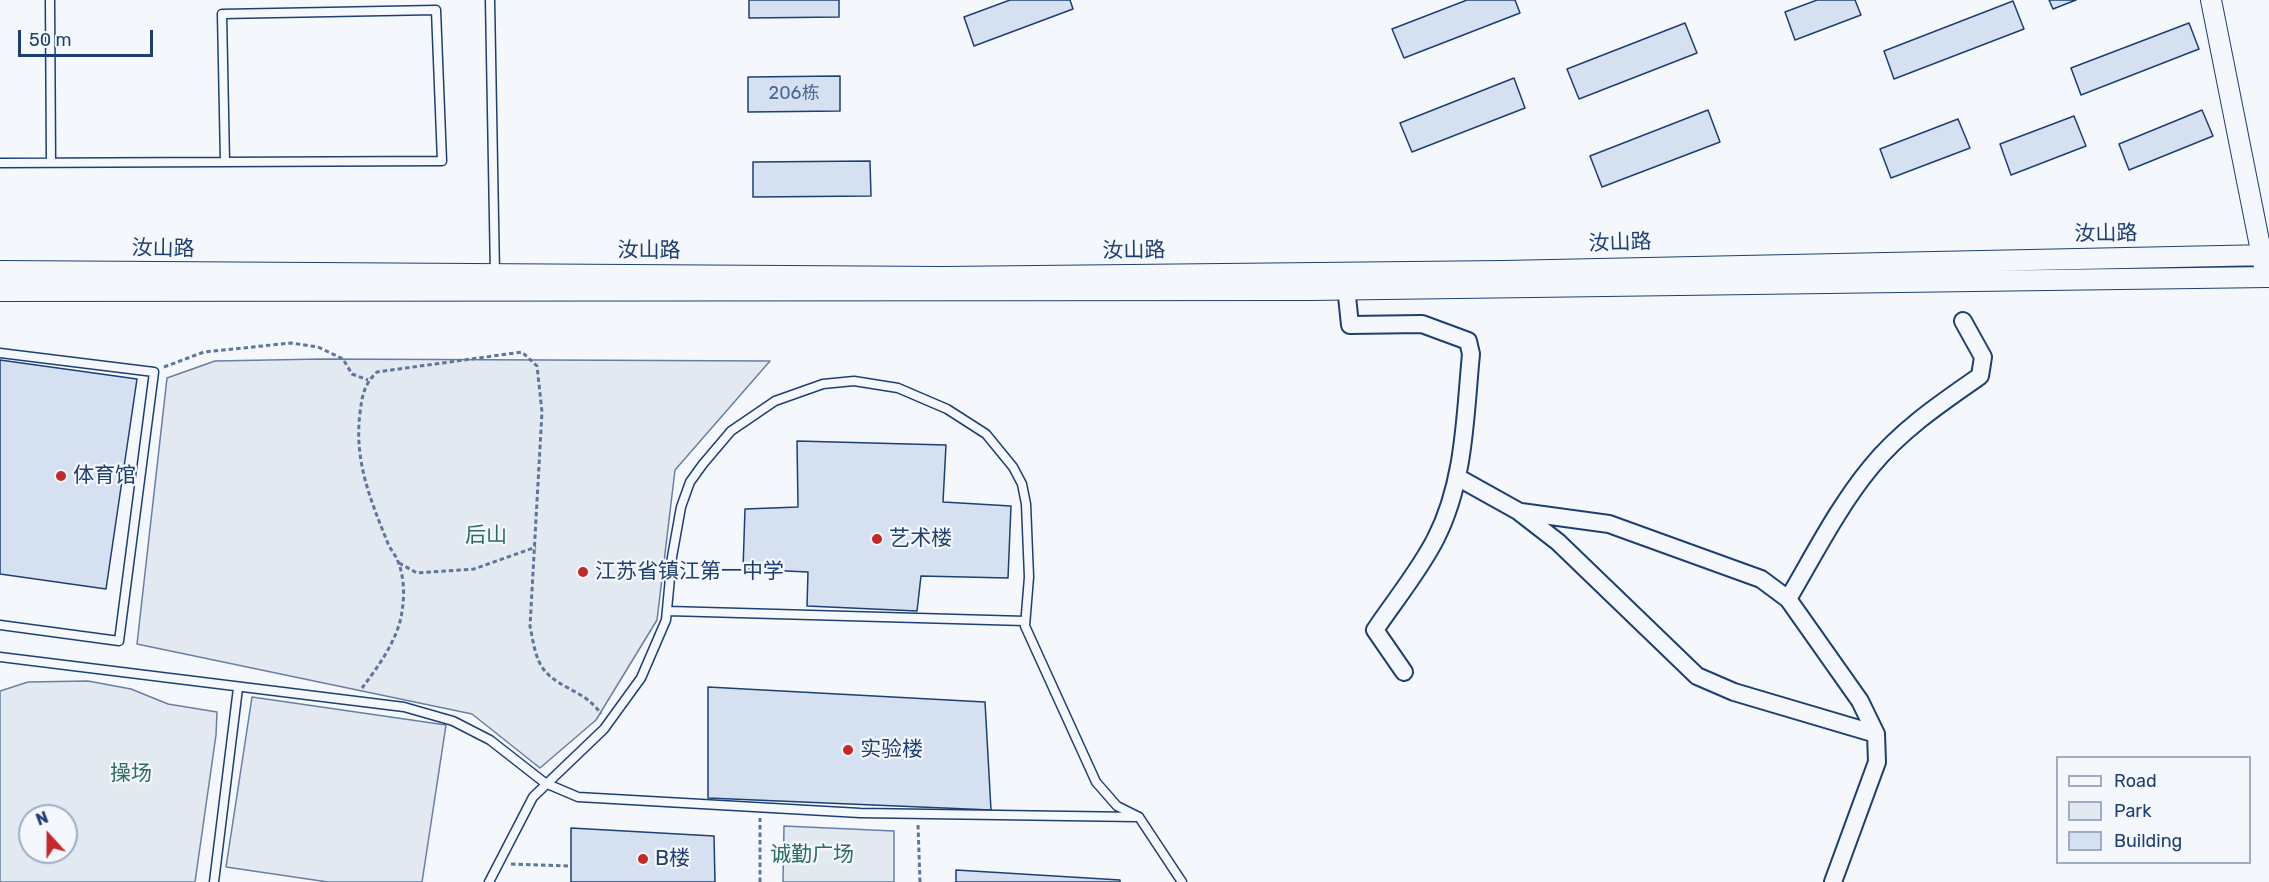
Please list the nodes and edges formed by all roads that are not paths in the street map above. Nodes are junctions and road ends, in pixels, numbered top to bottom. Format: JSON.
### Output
{"nodes":[{"id":1,"x":50,"y":0,"type":"edge"},
{"id":2,"x":490,"y":0,"type":"edge"},
{"id":3,"x":2211,"y":0,"type":"edge"},
{"id":4,"x":225,"y":162,"type":"junction"},
{"id":5,"x":0,"y":163,"type":"edge"},
{"id":6,"x":51,"y":163,"type":"junction"},
{"id":7,"x":2266,"y":255,"type":"edge"},
{"id":8,"x":0,"y":271,"type":"edge"},
{"id":9,"x":495,"y":275,"type":"junction"},
{"id":10,"x":2267,"y":277,"type":"edge"},
{"id":11,"x":1346,"y":281,"type":"junction"},
{"id":12,"x":0,"y":291,"type":"edge"},
{"id":13,"x":1963,"y":321,"type":"dead end"},
{"id":14,"x":0,"y":352,"type":"edge"},
{"id":15,"x":1457,"y":477,"type":"junction"},
{"id":16,"x":1518,"y":512,"type":"junction"},
{"id":17,"x":1788,"y":599,"type":"junction"},
{"id":18,"x":668,"y":611,"type":"junction"},
{"id":19,"x":1025,"y":621,"type":"junction"},
{"id":20,"x":0,"y":625,"type":"edge"},
{"id":21,"x":0,"y":657,"type":"edge"},
{"id":22,"x":1404,"y":672,"type":"dead end"},
{"id":23,"x":238,"y":688,"type":"junction"},
{"id":24,"x":1876,"y":734,"type":"junction"},
{"id":25,"x":545,"y":783,"type":"junction"},
{"id":26,"x":1138,"y":817,"type":"junction"},
{"id":27,"x":214,"y":882,"type":"edge"},
{"id":28,"x":489,"y":882,"type":"edge"},
{"id":29,"x":1182,"y":882,"type":"edge"},
{"id":30,"x":1833,"y":882,"type":"edge"}],
"edges":[{"from":1,"to":6,"type":"lane"},
{"from":2,"to":9,"type":"lane"},
{"from":3,"to":7,"type":"street"},
{"from":4,"to":4,"type":"lane"},
{"from":4,"to":6,"type":"lane"},
{"from":5,"to":6,"type":"lane"},
{"from":7,"to":10,"type":"street"},
{"from":7,"to":11,"type":"street","name":"汝山路"},
{"from":8,"to":9,"type":"street","name":"汝山路"},
{"from":9,"to":11,"type":"street","name":"汝山路"},
{"from":10,"to":11,"type":"street","name":"汝山路"},
{"from":11,"to":12,"type":"street","name":"汝山路"},
{"from":11,"to":15,"type":"street"},
{"from":13,"to":17,"type":"street"},
{"from":14,"to":20,"type":"lane"},
{"from":15,"to":16,"type":"street"},
{"from":15,"to":22,"type":"street"},
{"from":16,"to":17,"type":"street"},
{"from":16,"to":24,"type":"street"},
{"from":17,"to":24,"type":"street"},
{"from":18,"to":19,"type":"lane"},
{"from":18,"to":19,"type":"lane"},
{"from":18,"to":25,"type":"lane"},
{"from":19,"to":26,"type":"lane"},
{"from":21,"to":23,"type":"lane"},
{"from":23,"to":25,"type":"lane"},
{"from":23,"to":27,"type":"lane"},
{"from":24,"to":30,"type":"street"},
{"from":25,"to":26,"type":"lane"},
{"from":25,"to":28,"type":"lane"},
{"from":26,"to":29,"type":"lane"}]}
